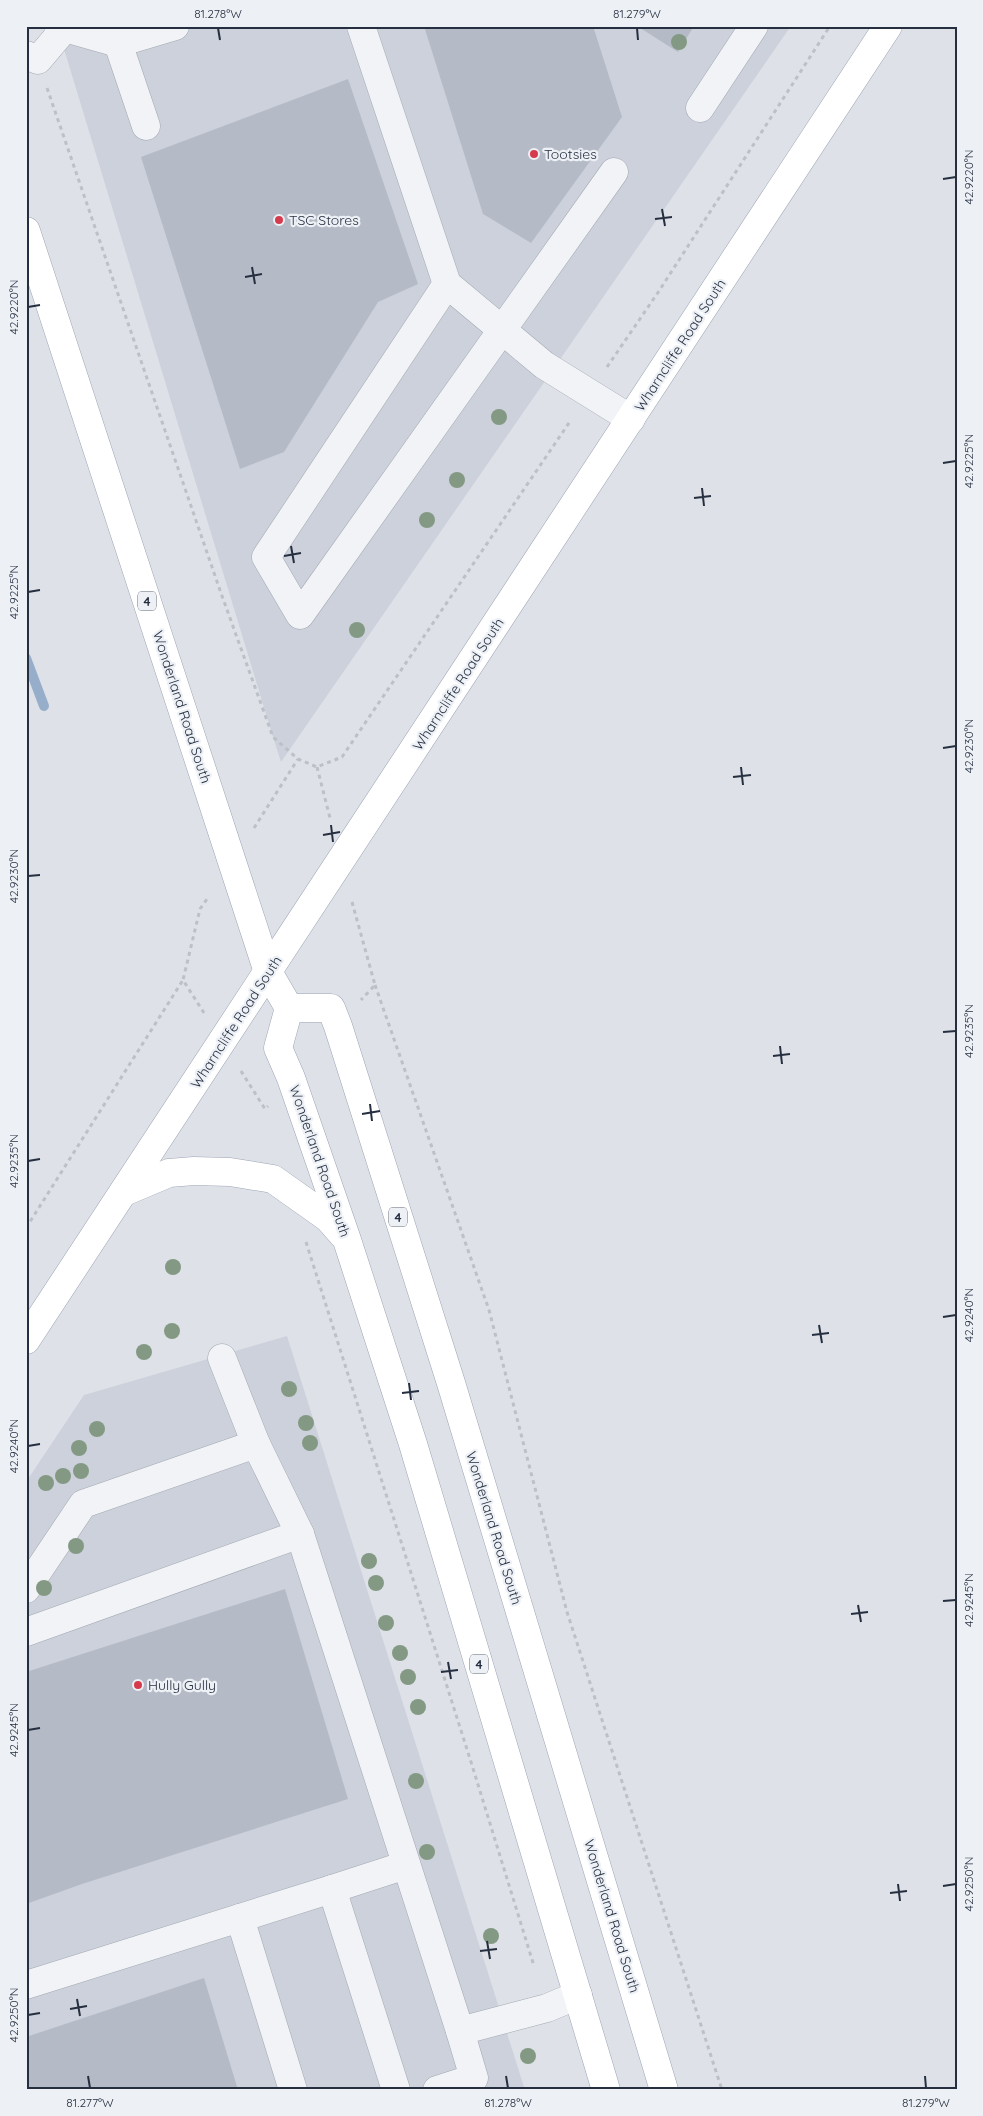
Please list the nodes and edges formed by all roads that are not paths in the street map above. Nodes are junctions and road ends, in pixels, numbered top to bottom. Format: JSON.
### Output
{"nodes":[{"id":1,"x":175,"y":26,"type":"edge"},
{"id":2,"x":361,"y":26,"type":"edge"},
{"id":3,"x":754,"y":26,"type":"edge"},
{"id":4,"x":888,"y":26,"type":"edge"},
{"id":5,"x":62,"y":27,"type":"edge"},
{"id":6,"x":118,"y":43,"type":"junction"},
{"id":7,"x":26,"y":55,"type":"edge"},
{"id":8,"x":700,"y":108,"type":"dead end"},
{"id":9,"x":146,"y":126,"type":"dead end"},
{"id":10,"x":614,"y":172,"type":"dead end"},
{"id":11,"x":26,"y":231,"type":"edge"},
{"id":12,"x":447,"y":284,"type":"junction"},
{"id":13,"x":502,"y":330,"type":"junction"},
{"id":14,"x":631,"y":419,"type":"junction"},
{"id":15,"x":268,"y":972,"type":"junction"},
{"id":16,"x":289,"y":1008,"type":"junction"},
{"id":17,"x":124,"y":1192,"type":"junction"},
{"id":18,"x":348,"y":1240,"type":"junction"},
{"id":19,"x":26,"y":1340,"type":"edge"},
{"id":20,"x":222,"y":1358,"type":"dead end"},
{"id":21,"x":256,"y":1444,"type":"junction"},
{"id":22,"x":300,"y":1534,"type":"junction"},
{"id":23,"x":26,"y":1589,"type":"edge"},
{"id":24,"x":26,"y":1632,"type":"edge"},
{"id":25,"x":406,"y":1865,"type":"junction"},
{"id":26,"x":332,"y":1889,"type":"junction"},
{"id":27,"x":240,"y":1918,"type":"junction"},
{"id":28,"x":26,"y":1984,"type":"edge"},
{"id":29,"x":578,"y":1995,"type":"junction"},
{"id":30,"x":460,"y":2031,"type":"junction"},
{"id":31,"x":293,"y":2090,"type":"edge"},
{"id":32,"x":396,"y":2090,"type":"edge"},
{"id":33,"x":437,"y":2090,"type":"edge"},
{"id":34,"x":606,"y":2090,"type":"edge"},
{"id":35,"x":664,"y":2090,"type":"edge"}],
"edges":[{"from":1,"to":6,"type":"lane"},
{"from":2,"to":12,"type":"lane"},
{"from":3,"to":8,"type":"lane"},
{"from":4,"to":14,"type":"main road","name":"Wharncliffe Road South"},
{"from":5,"to":6,"type":"lane"},
{"from":5,"to":7,"type":"lane"},
{"from":6,"to":9,"type":"lane"},
{"from":10,"to":13,"type":"lane"},
{"from":11,"to":15,"type":"main road","name":"Wonderland Road South","number":"4"},
{"from":12,"to":13,"type":"lane"},
{"from":12,"to":13,"type":"lane"},
{"from":13,"to":14,"type":"lane"},
{"from":14,"to":15,"type":"main road","name":"Wharncliffe Road South"},
{"from":15,"to":16,"type":"main road","name":"Wonderland Road South","number":"4"},
{"from":15,"to":17,"type":"main road","name":"Wharncliffe Road South"},
{"from":16,"to":18,"type":"main road","name":"Wonderland Road South","number":"4"},
{"from":16,"to":35,"type":"main road","name":"Wonderland Road South","number":"4"},
{"from":17,"to":18,"type":"main road"},
{"from":17,"to":19,"type":"main road","name":"Wharncliffe Road South"},
{"from":18,"to":29,"type":"main road","name":"Wonderland Road South","number":"4"},
{"from":20,"to":21,"type":"lane"},
{"from":21,"to":22,"type":"lane"},
{"from":21,"to":23,"type":"lane"},
{"from":22,"to":24,"type":"lane"},
{"from":22,"to":25,"type":"lane"},
{"from":25,"to":26,"type":"lane"},
{"from":25,"to":30,"type":"lane"},
{"from":26,"to":27,"type":"lane"},
{"from":26,"to":32,"type":"lane"},
{"from":27,"to":28,"type":"lane"},
{"from":27,"to":31,"type":"lane"},
{"from":29,"to":30,"type":"lane"},
{"from":29,"to":34,"type":"main road","name":"Wonderland Road South","number":"4"},
{"from":30,"to":33,"type":"lane"}]}
